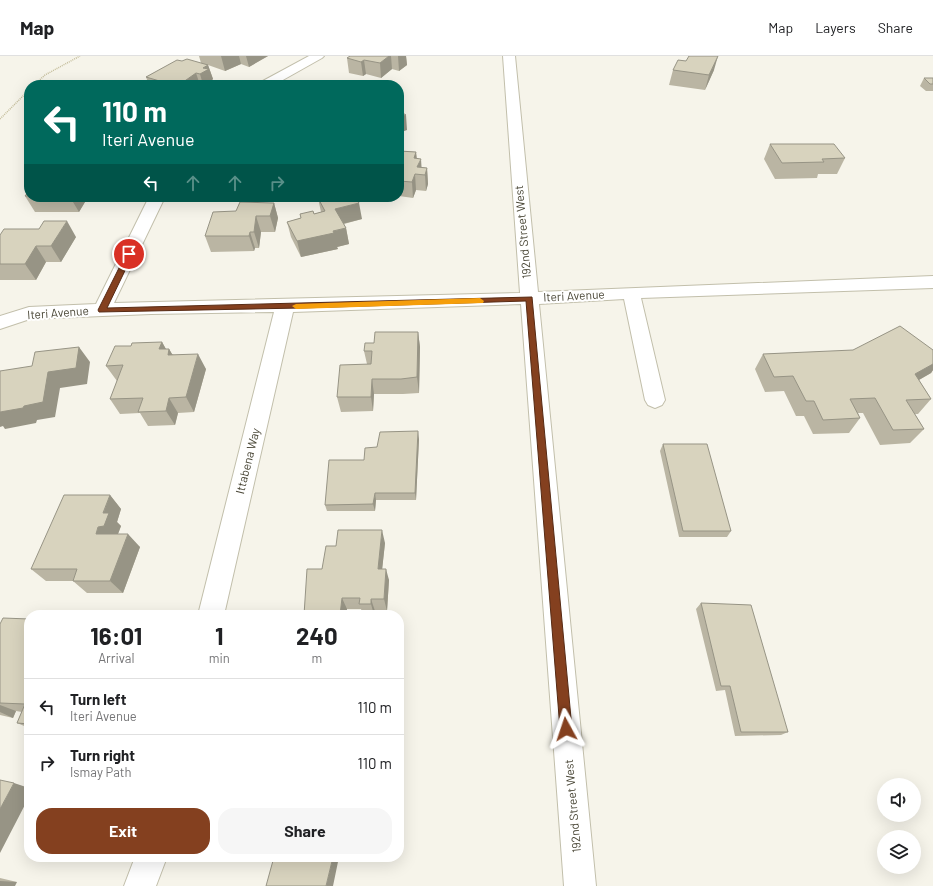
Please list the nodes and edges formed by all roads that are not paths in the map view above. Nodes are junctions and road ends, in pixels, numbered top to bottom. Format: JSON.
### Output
{"nodes":[{"id":1,"x":318,"y":56,"type":"edge"},
{"id":2,"x":509,"y":56,"type":"edge"},
{"id":3,"x":273,"y":80,"type":"edge"},
{"id":4,"x":155,"y":202,"type":"edge"},
{"id":5,"x":933,"y":282,"type":"edge"},
{"id":6,"x":631,"y":292,"type":"junction"},
{"id":7,"x":529,"y":298,"type":"junction"},
{"id":8,"x":285,"y":306,"type":"junction"},
{"id":9,"x":102,"y":310,"type":"junction"},
{"id":10,"x":0,"y":323,"type":"edge"},
{"id":11,"x":655,"y":400,"type":"dead end"},
{"id":12,"x":212,"y":610,"type":"edge"},
{"id":13,"x":149,"y":862,"type":"edge"},
{"id":14,"x":140,"y":886,"type":"edge"},
{"id":15,"x":580,"y":886,"type":"edge"}],
"edges":[{"from":1,"to":3,"type":"street"},
{"from":2,"to":7,"type":"street","name":"192nd Street West"},
{"from":4,"to":9,"type":"street"},
{"from":5,"to":6,"type":"street","name":"Iteri Avenue"},
{"from":6,"to":7,"type":"street","name":"Iteri Avenue"},
{"from":6,"to":11,"type":"street"},
{"from":7,"to":8,"type":"street","name":"Iteri Avenue"},
{"from":7,"to":15,"type":"street","name":"192nd Street West"},
{"from":8,"to":9,"type":"street","name":"Iteri Avenue"},
{"from":8,"to":12,"type":"street","name":"Ittabena Way"},
{"from":9,"to":10,"type":"street","name":"Iteri Avenue"},
{"from":13,"to":14,"type":"street"}]}
